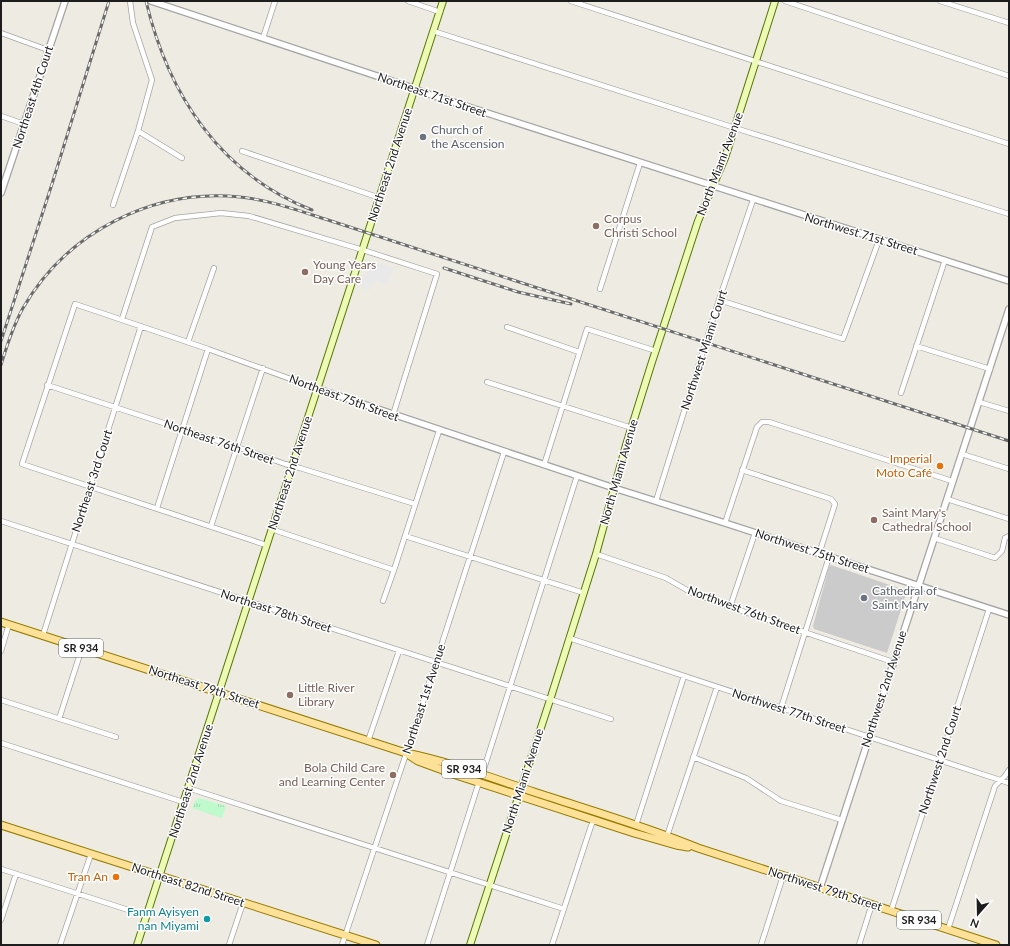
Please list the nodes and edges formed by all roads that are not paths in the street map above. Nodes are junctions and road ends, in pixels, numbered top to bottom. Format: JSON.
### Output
{"nodes":[{"id":1,"x":65,"y":1,"type":"edge"},
{"id":2,"x":130,"y":1,"type":"edge"},
{"id":3,"x":151,"y":1,"type":"edge"},
{"id":4,"x":275,"y":1,"type":"edge"},
{"id":5,"x":408,"y":1,"type":"edge"},
{"id":6,"x":444,"y":1,"type":"edge"},
{"id":7,"x":570,"y":1,"type":"edge"},
{"id":8,"x":775,"y":1,"type":"edge"},
{"id":9,"x":785,"y":1,"type":"edge"},
{"id":10,"x":940,"y":1,"type":"edge"},
{"id":11,"x":160,"y":2,"type":"edge"},
{"id":12,"x":440,"y":12,"type":"junction"},
{"id":13,"x":1009,"y":23,"type":"edge"},
{"id":14,"x":433,"y":31,"type":"junction"},
{"id":15,"x":1,"y":33,"type":"edge"},
{"id":16,"x":263,"y":38,"type":"junction"},
{"id":17,"x":48,"y":50,"type":"junction"},
{"id":18,"x":756,"y":62,"type":"junction"},
{"id":19,"x":1009,"y":76,"type":"edge"},
{"id":20,"x":414,"y":90,"type":"junction"},
{"id":21,"x":1,"y":116,"type":"edge"},
{"id":22,"x":24,"y":124,"type":"junction"},
{"id":23,"x":735,"y":128,"type":"junction"},
{"id":24,"x":138,"y":131,"type":"junction"},
{"id":25,"x":1009,"y":144,"type":"edge"},
{"id":26,"x":242,"y":151,"type":"dead end"},
{"id":27,"x":182,"y":158,"type":"dead end"},
{"id":28,"x":640,"y":162,"type":"junction"},
{"id":29,"x":713,"y":186,"type":"junction"},
{"id":30,"x":1,"y":193,"type":"edge"},
{"id":31,"x":380,"y":198,"type":"junction"},
{"id":32,"x":753,"y":200,"type":"junction"},
{"id":33,"x":113,"y":205,"type":"dead end"},
{"id":34,"x":1009,"y":214,"type":"edge"},
{"id":35,"x":878,"y":240,"type":"junction"},
{"id":36,"x":363,"y":250,"type":"junction"},
{"id":37,"x":945,"y":260,"type":"junction"},
{"id":38,"x":214,"y":268,"type":"dead end"},
{"id":39,"x":1009,"y":281,"type":"edge"},
{"id":40,"x":600,"y":289,"type":"dead end"},
{"id":41,"x":719,"y":300,"type":"junction"},
{"id":42,"x":1009,"y":309,"type":"edge"},
{"id":43,"x":122,"y":320,"type":"junction"},
{"id":44,"x":141,"y":326,"type":"junction"},
{"id":45,"x":507,"y":327,"type":"dead end"},
{"id":46,"x":188,"y":342,"type":"junction"},
{"id":47,"x":916,"y":346,"type":"junction"},
{"id":48,"x":208,"y":349,"type":"junction"},
{"id":49,"x":656,"y":351,"type":"junction"},
{"id":50,"x":579,"y":352,"type":"junction"},
{"id":51,"x":263,"y":368,"type":"junction"},
{"id":52,"x":990,"y":369,"type":"junction"},
{"id":53,"x":488,"y":382,"type":"dead end"},
{"id":54,"x":47,"y":386,"type":"junction"},
{"id":55,"x":318,"y":389,"type":"junction"},
{"id":56,"x":901,"y":393,"type":"dead end"},
{"id":57,"x":979,"y":402,"type":"junction"},
{"id":58,"x":562,"y":406,"type":"junction"},
{"id":59,"x":115,"y":407,"type":"junction"},
{"id":60,"x":1009,"y":411,"type":"edge"},
{"id":61,"x":393,"y":415,"type":"junction"},
{"id":62,"x":632,"y":428,"type":"junction"},
{"id":63,"x":183,"y":429,"type":"junction"},
{"id":64,"x":440,"y":431,"type":"junction"},
{"id":65,"x":237,"y":447,"type":"junction"},
{"id":66,"x":504,"y":452,"type":"junction"},
{"id":67,"x":962,"y":454,"type":"junction"},
{"id":68,"x":544,"y":465,"type":"junction"},
{"id":69,"x":292,"y":466,"type":"junction"},
{"id":70,"x":1009,"y":469,"type":"edge"},
{"id":71,"x":742,"y":470,"type":"junction"},
{"id":72,"x":577,"y":476,"type":"junction"},
{"id":73,"x":952,"y":481,"type":"junction"},
{"id":74,"x":90,"y":486,"type":"junction"},
{"id":75,"x":614,"y":488,"type":"junction"},
{"id":76,"x":947,"y":499,"type":"junction"},
{"id":77,"x":656,"y":501,"type":"junction"},
{"id":78,"x":415,"y":504,"type":"junction"},
{"id":79,"x":157,"y":508,"type":"junction"},
{"id":80,"x":1009,"y":519,"type":"edge"},
{"id":81,"x":1,"y":521,"type":"edge"},
{"id":82,"x":725,"y":523,"type":"junction"},
{"id":83,"x":211,"y":526,"type":"junction"},
{"id":84,"x":271,"y":529,"type":"junction"},
{"id":85,"x":755,"y":533,"type":"junction"},
{"id":86,"x":405,"y":536,"type":"junction"},
{"id":87,"x":1009,"y":536,"type":"edge"},
{"id":88,"x":934,"y":538,"type":"junction"},
{"id":89,"x":72,"y":544,"type":"junction"},
{"id":90,"x":266,"y":544,"type":"junction"},
{"id":91,"x":596,"y":554,"type":"junction"},
{"id":92,"x":818,"y":554,"type":"junction"},
{"id":93,"x":470,"y":557,"type":"junction"},
{"id":94,"x":829,"y":557,"type":"junction"},
{"id":95,"x":394,"y":570,"type":"junction"},
{"id":96,"x":545,"y":580,"type":"junction"},
{"id":97,"x":918,"y":586,"type":"junction"},
{"id":98,"x":584,"y":593,"type":"junction"},
{"id":99,"x":248,"y":601,"type":"junction"},
{"id":100,"x":383,"y":601,"type":"dead end"},
{"id":101,"x":730,"y":607,"type":"junction"},
{"id":102,"x":989,"y":609,"type":"junction"},
{"id":103,"x":1009,"y":615,"type":"edge"},
{"id":104,"x":1,"y":622,"type":"edge"},
{"id":105,"x":9,"y":624,"type":"junction"},
{"id":106,"x":805,"y":633,"type":"junction"},
{"id":107,"x":43,"y":635,"type":"junction"},
{"id":108,"x":569,"y":638,"type":"junction"},
{"id":109,"x":82,"y":648,"type":"junction"},
{"id":110,"x":1,"y":650,"type":"edge"},
{"id":111,"x":399,"y":650,"type":"junction"},
{"id":112,"x":436,"y":662,"type":"junction"},
{"id":113,"x":893,"y":662,"type":"junction"},
{"id":114,"x":684,"y":676,"type":"junction"},
{"id":115,"x":511,"y":687,"type":"junction"},
{"id":116,"x":716,"y":687,"type":"junction"},
{"id":117,"x":220,"y":692,"type":"junction"},
{"id":118,"x":1,"y":700,"type":"edge"},
{"id":119,"x":550,"y":700,"type":"junction"},
{"id":120,"x":781,"y":708,"type":"junction"},
{"id":121,"x":59,"y":719,"type":"junction"},
{"id":122,"x":611,"y":719,"type":"dead end"},
{"id":123,"x":869,"y":736,"type":"junction"},
{"id":124,"x":116,"y":737,"type":"dead end"},
{"id":125,"x":368,"y":741,"type":"junction"},
{"id":126,"x":1,"y":743,"type":"edge"},
{"id":127,"x":406,"y":753,"type":"junction"},
{"id":128,"x":693,"y":757,"type":"junction"},
{"id":129,"x":940,"y":760,"type":"junction"},
{"id":130,"x":1009,"y":770,"type":"edge"},
{"id":131,"x":482,"y":775,"type":"junction"},
{"id":132,"x":1001,"y":780,"type":"junction"},
{"id":133,"x":479,"y":782,"type":"junction"},
{"id":134,"x":1009,"y":783,"type":"edge"},
{"id":135,"x":188,"y":788,"type":"junction"},
{"id":136,"x":521,"y":788,"type":"junction"},
{"id":137,"x":519,"y":795,"type":"junction"},
{"id":138,"x":184,"y":802,"type":"junction"},
{"id":139,"x":594,"y":820,"type":"junction"},
{"id":140,"x":842,"y":820,"type":"junction"},
{"id":141,"x":1,"y":825,"type":"edge"},
{"id":142,"x":636,"y":825,"type":"junction"},
{"id":143,"x":668,"y":836,"type":"junction"},
{"id":144,"x":374,"y":848,"type":"junction"},
{"id":145,"x":698,"y":848,"type":"junction"},
{"id":146,"x":91,"y":854,"type":"junction"},
{"id":147,"x":1,"y":869,"type":"edge"},
{"id":148,"x":450,"y":871,"type":"junction"},
{"id":149,"x":16,"y":874,"type":"junction"},
{"id":150,"x":160,"y":876,"type":"junction"},
{"id":151,"x":784,"y":876,"type":"junction"},
{"id":152,"x":490,"y":884,"type":"junction"},
{"id":153,"x":820,"y":888,"type":"junction"},
{"id":154,"x":77,"y":894,"type":"junction"},
{"id":155,"x":243,"y":903,"type":"junction"},
{"id":156,"x":872,"y":904,"type":"junction"},
{"id":157,"x":564,"y":909,"type":"junction"},
{"id":158,"x":890,"y":910,"type":"junction"},
{"id":159,"x":147,"y":916,"type":"junction"},
{"id":160,"x":1,"y":920,"type":"edge"},
{"id":161,"x":948,"y":929,"type":"junction"},
{"id":162,"x":346,"y":935,"type":"junction"},
{"id":163,"x":60,"y":945,"type":"edge"},
{"id":164,"x":137,"y":945,"type":"edge"},
{"id":165,"x":229,"y":945,"type":"edge"},
{"id":166,"x":342,"y":945,"type":"edge"},
{"id":167,"x":376,"y":945,"type":"edge"},
{"id":168,"x":427,"y":945,"type":"edge"},
{"id":169,"x":470,"y":945,"type":"edge"},
{"id":170,"x":552,"y":945,"type":"edge"},
{"id":171,"x":761,"y":945,"type":"edge"},
{"id":172,"x":858,"y":945,"type":"edge"},
{"id":173,"x":996,"y":945,"type":"edge"}],
"edges":[{"from":1,"to":17,"type":"street","name":"Northeast 4th Court"},
{"from":2,"to":24,"type":"street"},
{"from":3,"to":11,"type":"street","name":"Northeast 71st Street"},
{"from":4,"to":16,"type":"street"},
{"from":5,"to":12,"type":"street"},
{"from":6,"to":12,"type":"main road","name":"Northeast 2nd Avenue"},
{"from":7,"to":18,"type":"street"},
{"from":8,"to":18,"type":"main road","name":"North Miami Avenue"},
{"from":9,"to":19,"type":"street"},
{"from":10,"to":13,"type":"street"},
{"from":11,"to":16,"type":"street","name":"Northeast 71st Street"},
{"from":12,"to":14,"type":"main road","name":"Northeast 2nd Avenue"},
{"from":14,"to":20,"type":"main road","name":"Northeast 2nd Avenue"},
{"from":14,"to":23,"type":"street"},
{"from":15,"to":17,"type":"street"},
{"from":16,"to":20,"type":"street","name":"Northeast 71st Street"},
{"from":17,"to":22,"type":"street","name":"Northeast 4th Court"},
{"from":18,"to":23,"type":"main road","name":"North Miami Avenue"},
{"from":18,"to":25,"type":"street"},
{"from":20,"to":28,"type":"street","name":"Northeast 71st Street"},
{"from":20,"to":31,"type":"main road","name":"Northeast 2nd Avenue"},
{"from":21,"to":22,"type":"street"},
{"from":22,"to":30,"type":"street","name":"Northeast 4th Court"},
{"from":23,"to":29,"type":"main road","name":"North Miami Avenue"},
{"from":23,"to":34,"type":"street"},
{"from":24,"to":27,"type":"street"},
{"from":24,"to":33,"type":"street"},
{"from":26,"to":31,"type":"street"},
{"from":28,"to":29,"type":"street","name":"Northeast 71st Street"},
{"from":28,"to":40,"type":"street"},
{"from":29,"to":32,"type":"street","name":"Northwest 71st Street"},
{"from":29,"to":49,"type":"main road","name":"North Miami Avenue"},
{"from":31,"to":36,"type":"main road","name":"Northeast 2nd Avenue"},
{"from":32,"to":35,"type":"street","name":"Northwest 71st Street"},
{"from":32,"to":41,"type":"street","name":"Northwest Miami Court"},
{"from":35,"to":37,"type":"street","name":"Northwest 71st Street"},
{"from":35,"to":41,"type":"street"},
{"from":36,"to":43,"type":"street"},
{"from":36,"to":55,"type":"main road","name":"Northeast 2nd Avenue"},
{"from":36,"to":61,"type":"street"},
{"from":37,"to":39,"type":"street","name":"Northwest 71st Street"},
{"from":37,"to":47,"type":"street"},
{"from":38,"to":46,"type":"street"},
{"from":41,"to":77,"type":"street","name":"Northwest Miami Court"},
{"from":42,"to":52,"type":"street","name":"Northwest 2nd Avenue"},
{"from":43,"to":44,"type":"street","name":"Northeast 75th Street"},
{"from":43,"to":54,"type":"street","name":"Northeast 75th Street"},
{"from":44,"to":46,"type":"street","name":"Northeast 75th Street"},
{"from":44,"to":59,"type":"street","name":"Northeast 3rd Court"},
{"from":45,"to":50,"type":"street"},
{"from":46,"to":48,"type":"street","name":"Northeast 75th Street"},
{"from":47,"to":52,"type":"street"},
{"from":47,"to":56,"type":"street"},
{"from":48,"to":51,"type":"street","name":"Northeast 75th Street"},
{"from":48,"to":63,"type":"street"},
{"from":49,"to":50,"type":"street"},
{"from":49,"to":62,"type":"main road","name":"North Miami Avenue"},
{"from":50,"to":58,"type":"street"},
{"from":51,"to":55,"type":"street","name":"Northeast 75th Street"},
{"from":51,"to":65,"type":"street"},
{"from":52,"to":57,"type":"street","name":"Northwest 2nd Avenue"},
{"from":53,"to":58,"type":"street"},
{"from":54,"to":59,"type":"street","name":"Northeast 76th Street"},
{"from":54,"to":74,"type":"street"},
{"from":55,"to":61,"type":"street","name":"Northeast 75th Street"},
{"from":55,"to":69,"type":"main road","name":"Northeast 2nd Avenue"},
{"from":57,"to":60,"type":"street"},
{"from":57,"to":67,"type":"street","name":"Northwest 2nd Avenue"},
{"from":58,"to":62,"type":"street"},
{"from":58,"to":68,"type":"street"},
{"from":59,"to":63,"type":"street","name":"Northeast 76th Street"},
{"from":59,"to":74,"type":"street","name":"Northeast 3rd Court"},
{"from":61,"to":64,"type":"street","name":"Northeast 75th Street"},
{"from":62,"to":75,"type":"main road","name":"North Miami Avenue"},
{"from":63,"to":65,"type":"street","name":"Northeast 76th Street"},
{"from":63,"to":79,"type":"street"},
{"from":64,"to":66,"type":"street","name":"Northeast 75th Street"},
{"from":64,"to":78,"type":"street"},
{"from":65,"to":69,"type":"street","name":"Northeast 76th Street"},
{"from":65,"to":83,"type":"street"},
{"from":66,"to":68,"type":"street","name":"Northeast 75th Street"},
{"from":66,"to":93,"type":"street","name":"Northeast 1st Avenue"},
{"from":67,"to":70,"type":"street"},
{"from":67,"to":73,"type":"street","name":"Northwest 2nd Avenue"},
{"from":68,"to":72,"type":"street","name":"Northeast 75th Street"},
{"from":69,"to":78,"type":"street","name":"Northeast 76th Street"},
{"from":69,"to":84,"type":"main road","name":"Northeast 2nd Avenue"},
{"from":71,"to":73,"type":"street"},
{"from":71,"to":82,"type":"street"},
{"from":71,"to":92,"type":"street"},
{"from":72,"to":75,"type":"street","name":"Northeast 75th Street"},
{"from":72,"to":96,"type":"street"},
{"from":73,"to":76,"type":"street","name":"Northwest 2nd Avenue"},
{"from":74,"to":79,"type":"street"},
{"from":74,"to":89,"type":"street","name":"Northeast 3rd Court"},
{"from":75,"to":77,"type":"street","name":"Northwest 75th Street"},
{"from":75,"to":91,"type":"main road","name":"North Miami Avenue"},
{"from":76,"to":80,"type":"street"},
{"from":76,"to":88,"type":"street","name":"Northwest 2nd Avenue"},
{"from":77,"to":82,"type":"street","name":"Northwest 75th Street"},
{"from":78,"to":86,"type":"street"},
{"from":79,"to":83,"type":"street"},
{"from":81,"to":89,"type":"street","name":"Northeast 78th Street"},
{"from":82,"to":85,"type":"street","name":"Northwest 75th Street"},
{"from":83,"to":90,"type":"street"},
{"from":84,"to":90,"type":"main road","name":"Northeast 2nd Avenue"},
{"from":84,"to":95,"type":"street"},
{"from":85,"to":92,"type":"street","name":"Northwest 75th Street"},
{"from":85,"to":101,"type":"street"},
{"from":86,"to":93,"type":"street"},
{"from":86,"to":95,"type":"street"},
{"from":87,"to":88,"type":"street"},
{"from":88,"to":97,"type":"street","name":"Northwest 2nd Avenue"},
{"from":89,"to":99,"type":"street","name":"Northeast 78th Street"},
{"from":89,"to":107,"type":"street","name":"Northeast 3rd Court"},
{"from":90,"to":99,"type":"main road","name":"Northeast 2nd Avenue"},
{"from":91,"to":98,"type":"main road","name":"North Miami Avenue"},
{"from":91,"to":101,"type":"street","name":"Northwest 76th Street"},
{"from":92,"to":94,"type":"street","name":"Northwest 75th Street"},
{"from":93,"to":96,"type":"street"},
{"from":93,"to":112,"type":"street","name":"Northeast 1st Avenue"},
{"from":94,"to":97,"type":"street","name":"Northwest 75th Street"},
{"from":94,"to":106,"type":"street"},
{"from":95,"to":100,"type":"street"},
{"from":96,"to":98,"type":"street"},
{"from":96,"to":115,"type":"street"},
{"from":97,"to":102,"type":"street","name":"Northwest 75th Street"},
{"from":97,"to":113,"type":"street","name":"Northwest 2nd Avenue"},
{"from":98,"to":108,"type":"main road","name":"North Miami Avenue"},
{"from":99,"to":111,"type":"street","name":"Northeast 78th Street"},
{"from":99,"to":117,"type":"main road","name":"Northeast 2nd Avenue"},
{"from":101,"to":106,"type":"street","name":"Northwest 76th Street"},
{"from":102,"to":103,"type":"street","name":"Northwest 75th Street"},
{"from":102,"to":129,"type":"street","name":"Northwest 2nd Court"},
{"from":104,"to":105,"type":"main road","name":"Northeast 79th Street","number":"SR 934"},
{"from":105,"to":107,"type":"main road","name":"Northeast 79th Street","number":"SR 934"},
{"from":105,"to":110,"type":"street"},
{"from":106,"to":113,"type":"street","name":"Northwest 76th Street"},
{"from":106,"to":120,"type":"street"},
{"from":107,"to":109,"type":"main road","name":"Northeast 79th Street","number":"SR 934"},
{"from":108,"to":114,"type":"street","name":"Northwest 77th Street"},
{"from":108,"to":119,"type":"main road","name":"North Miami Avenue"},
{"from":109,"to":117,"type":"main road","name":"Northeast 79th Street","number":"SR 934"},
{"from":109,"to":121,"type":"street"},
{"from":111,"to":112,"type":"street","name":"Northeast 78th Street"},
{"from":111,"to":125,"type":"street"},
{"from":112,"to":115,"type":"street","name":"Northeast 78th Street"},
{"from":112,"to":127,"type":"street","name":"Northeast 1st Avenue"},
{"from":113,"to":123,"type":"street","name":"Northwest 2nd Avenue"},
{"from":114,"to":116,"type":"street","name":"Northwest 77th Street"},
{"from":114,"to":142,"type":"street"},
{"from":115,"to":119,"type":"street","name":"Northeast 78th Street"},
{"from":115,"to":131,"type":"street"},
{"from":116,"to":120,"type":"street","name":"Northwest 77th Street"},
{"from":116,"to":128,"type":"street"},
{"from":117,"to":125,"type":"main road","name":"Northeast 79th Street","number":"SR 934"},
{"from":117,"to":135,"type":"main road","name":"Northeast 2nd Avenue"},
{"from":118,"to":121,"type":"street"},
{"from":119,"to":122,"type":"street","name":"Northeast 78th Street"},
{"from":119,"to":136,"type":"main road","name":"North Miami Avenue"},
{"from":120,"to":123,"type":"street","name":"Northwest 77th Street"},
{"from":121,"to":124,"type":"street"},
{"from":123,"to":129,"type":"street","name":"Northwest 77th Street"},
{"from":123,"to":140,"type":"street","name":"Northwest 2nd Avenue"},
{"from":125,"to":127,"type":"main road","name":"Northeast 79th Street","number":"SR 934"},
{"from":126,"to":138,"type":"street"},
{"from":127,"to":131,"type":"main road","name":"Northeast 79th Street","number":"SR 934"},
{"from":127,"to":133,"type":"main road","name":"Northeast 79th Street"},
{"from":127,"to":144,"type":"street","name":"Northeast 1st Avenue"},
{"from":128,"to":140,"type":"street"},
{"from":128,"to":143,"type":"street"},
{"from":129,"to":132,"type":"street","name":"Northwest 77th Street"},
{"from":129,"to":158,"type":"street","name":"Northwest 2nd Court"},
{"from":130,"to":132,"type":"street"},
{"from":131,"to":136,"type":"main road","name":"Northeast 79th Street","number":"SR 934"},
{"from":132,"to":134,"type":"street","name":"Northwest 77th Street"},
{"from":132,"to":161,"type":"street"},
{"from":133,"to":137,"type":"main road","name":"Northeast 79th Street"},
{"from":133,"to":148,"type":"street"},
{"from":135,"to":138,"type":"main road","name":"Northeast 2nd Avenue"},
{"from":135,"to":144,"type":"street"},
{"from":136,"to":137,"type":"main road","name":"North Miami Avenue"},
{"from":136,"to":142,"type":"main road","name":"Northwest 79th Street","number":"SR 934"},
{"from":137,"to":139,"type":"main road","name":"Northwest 79th Street"},
{"from":137,"to":152,"type":"main road","name":"North Miami Avenue"},
{"from":138,"to":150,"type":"main road","name":"Northeast 2nd Avenue"},
{"from":139,"to":142,"type":"main road"},
{"from":139,"to":145,"type":"main road","name":"Northwest 79th Street"},
{"from":139,"to":157,"type":"street"},
{"from":140,"to":153,"type":"street","name":"Northwest 2nd Avenue"},
{"from":141,"to":146,"type":"main road","name":"Northeast 82nd Street"},
{"from":142,"to":143,"type":"main road","name":"Northwest 79th Street","number":"SR 934"},
{"from":143,"to":145,"type":"main road","name":"Northwest 79th Street","number":"SR 934"},
{"from":144,"to":148,"type":"street"},
{"from":144,"to":162,"type":"street","name":"Northeast 1st Avenue"},
{"from":145,"to":151,"type":"main road","name":"Northwest 79th Street","number":"SR 934"},
{"from":146,"to":150,"type":"main road","name":"Northeast 82nd Street"},
{"from":146,"to":154,"type":"street"},
{"from":147,"to":149,"type":"street"},
{"from":148,"to":152,"type":"street"},
{"from":148,"to":168,"type":"street"},
{"from":149,"to":154,"type":"street"},
{"from":149,"to":160,"type":"street"},
{"from":150,"to":155,"type":"main road","name":"Northeast 82nd Street"},
{"from":150,"to":159,"type":"main road","name":"Northeast 2nd Avenue"},
{"from":151,"to":153,"type":"main road","name":"Northwest 79th Street","number":"SR 934"},
{"from":151,"to":171,"type":"street"},
{"from":152,"to":157,"type":"street"},
{"from":152,"to":169,"type":"main road","name":"North Miami Avenue"},
{"from":153,"to":156,"type":"main road","name":"Northwest 79th Street","number":"SR 934"},
{"from":154,"to":159,"type":"street"},
{"from":154,"to":163,"type":"street"},
{"from":155,"to":162,"type":"main road","name":"Northeast 82nd Street"},
{"from":155,"to":165,"type":"street"},
{"from":156,"to":158,"type":"main road","name":"Northwest 79th Street","number":"SR 934"},
{"from":156,"to":172,"type":"street"},
{"from":157,"to":170,"type":"street"},
{"from":158,"to":161,"type":"main road","name":"Northwest 79th Street","number":"SR 934"},
{"from":159,"to":164,"type":"main road","name":"Northeast 2nd Avenue"},
{"from":161,"to":173,"type":"main road","name":"Northwest 79th Street","number":"SR 934"},
{"from":162,"to":166,"type":"street","name":"Northeast 1st Avenue"},
{"from":162,"to":167,"type":"main road","name":"Northeast 82nd Street"}]}
